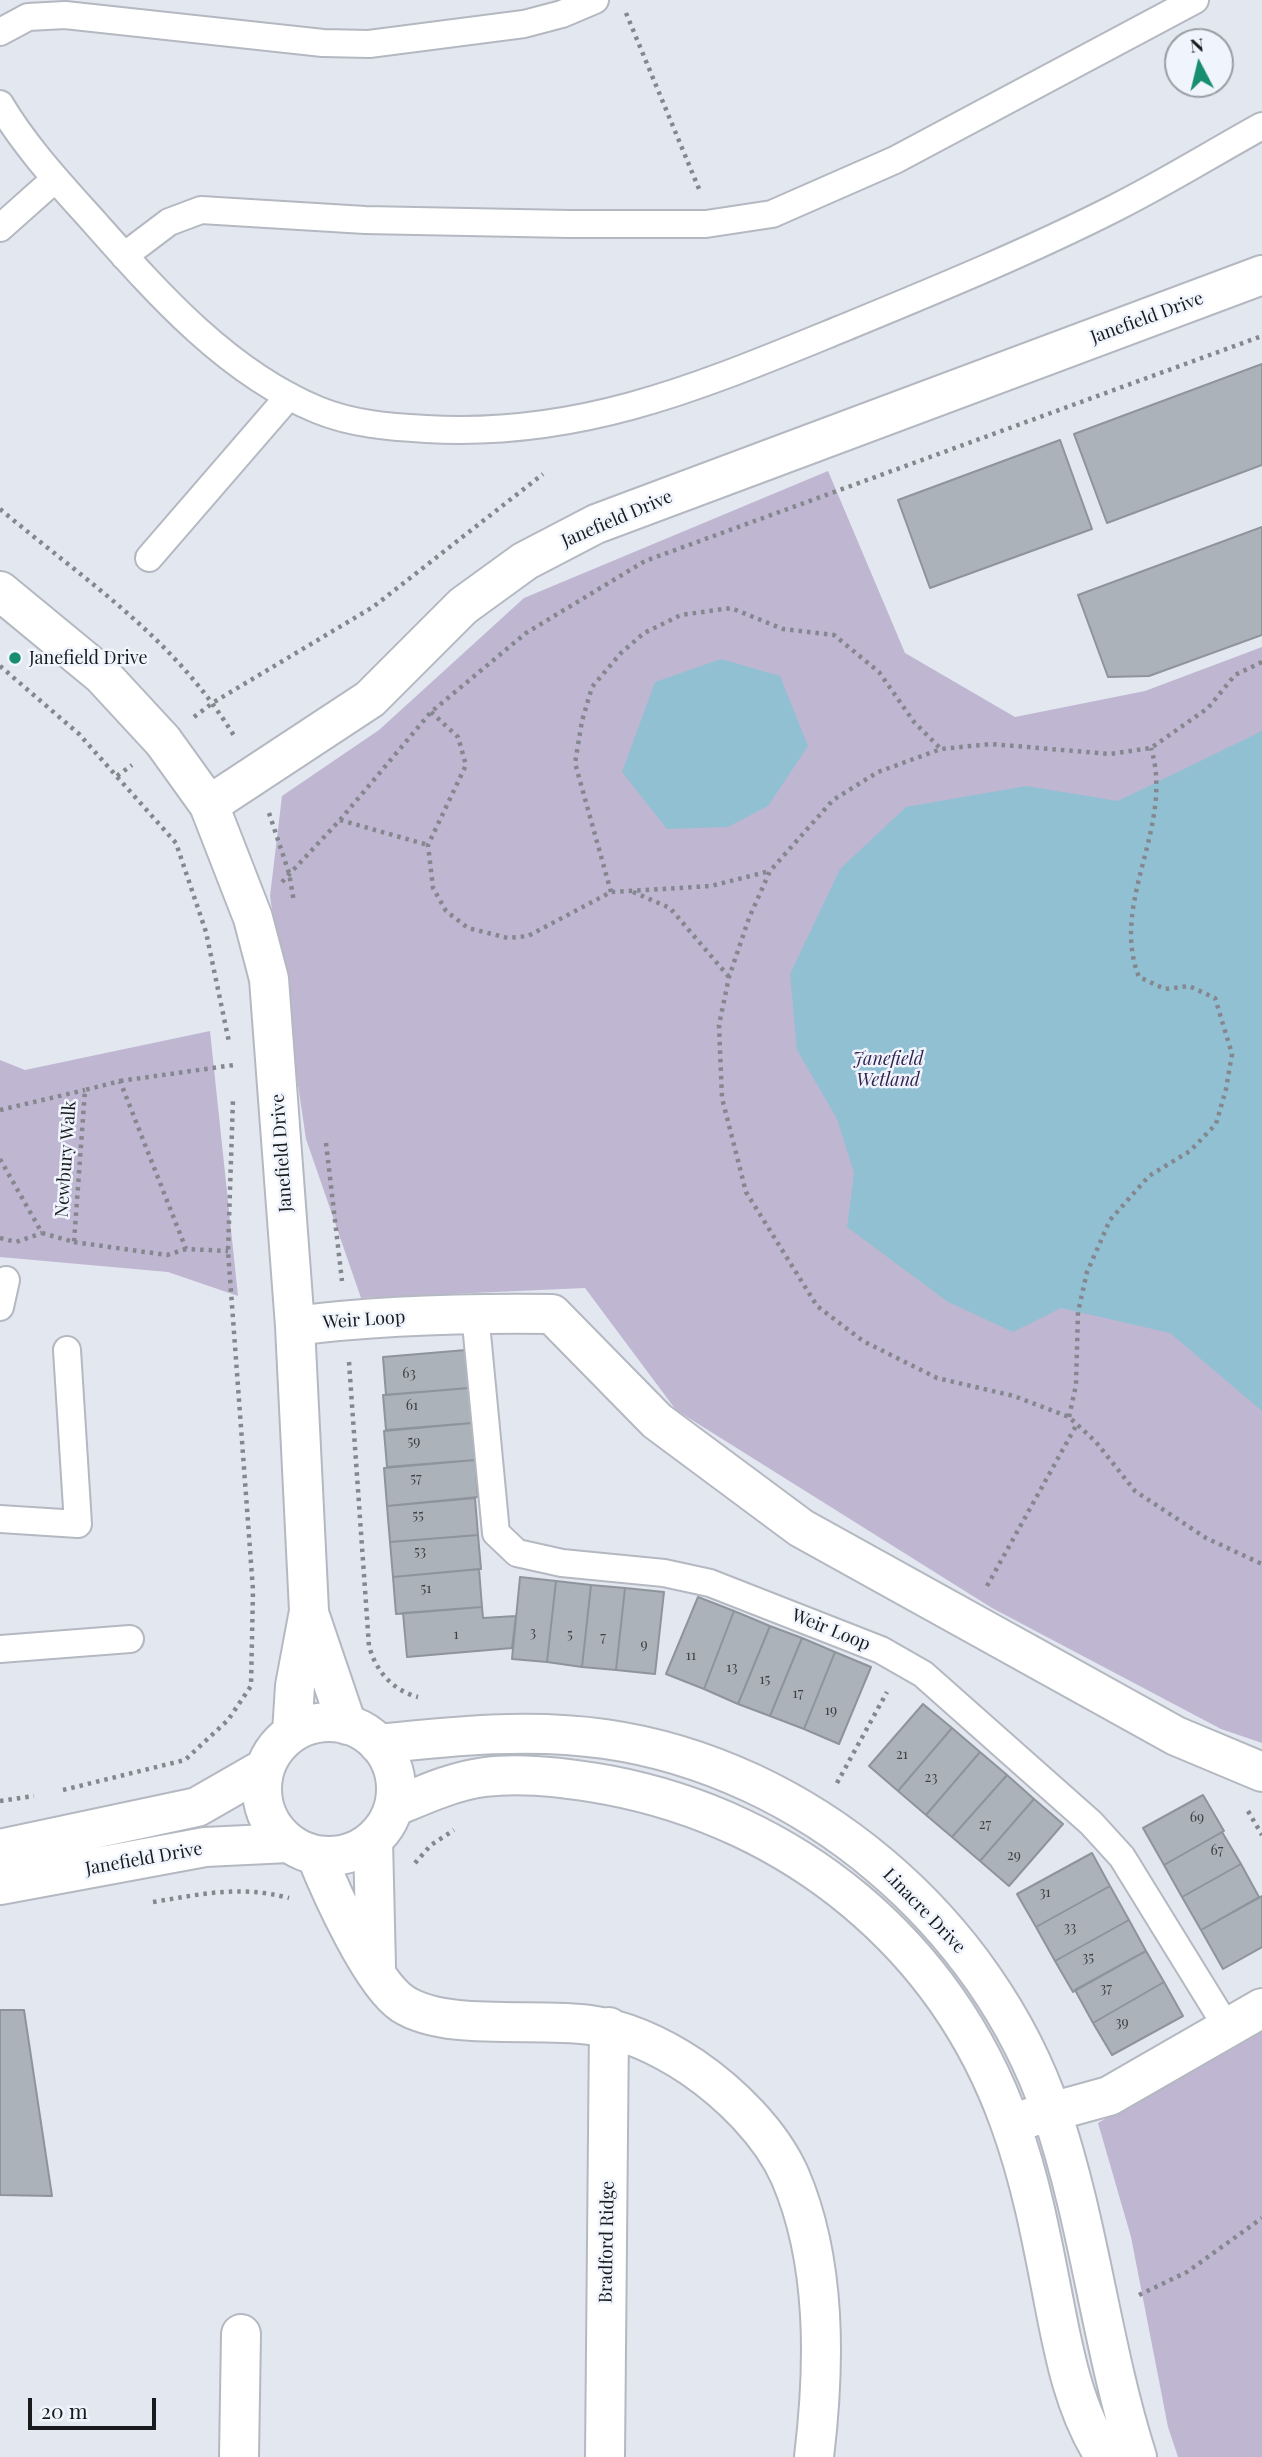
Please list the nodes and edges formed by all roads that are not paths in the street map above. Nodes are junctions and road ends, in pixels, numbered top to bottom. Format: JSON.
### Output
{"nodes":[{"id":1,"x":595,"y":0,"type":"edge"},
{"id":2,"x":1195,"y":0,"type":"edge"},
{"id":3,"x":0,"y":32,"type":"edge"},
{"id":4,"x":0,"y":104,"type":"edge"},
{"id":5,"x":1262,"y":126,"type":"edge"},
{"id":6,"x":55,"y":179,"type":"junction"},
{"id":7,"x":0,"y":228,"type":"edge"},
{"id":8,"x":124,"y":256,"type":"junction"},
{"id":9,"x":1262,"y":275,"type":"edge"},
{"id":10,"x":289,"y":396,"type":"junction"},
{"id":11,"x":149,"y":558,"type":"dead end"},
{"id":12,"x":0,"y":591,"type":"edge"},
{"id":13,"x":209,"y":804,"type":"junction"},
{"id":14,"x":6,"y":1280,"type":"dead end"},
{"id":15,"x":0,"y":1307,"type":"edge"},
{"id":16,"x":475,"y":1313,"type":"junction"},
{"id":17,"x":295,"y":1326,"type":"junction"},
{"id":18,"x":68,"y":1350,"type":"dead end"},
{"id":19,"x":0,"y":1519,"type":"edge"},
{"id":20,"x":309,"y":1611,"type":"junction"},
{"id":21,"x":130,"y":1639,"type":"dead end"},
{"id":22,"x":0,"y":1649,"type":"edge"},
{"id":23,"x":292,"y":1733,"type":"junction"},
{"id":24,"x":363,"y":1735,"type":"junction"},
{"id":25,"x":265,"y":1768,"type":"junction"},
{"id":26,"x":1262,"y":1772,"type":"edge"},
{"id":27,"x":394,"y":1807,"type":"junction"},
{"id":28,"x":373,"y":1840,"type":"junction"},
{"id":29,"x":0,"y":1849,"type":"edge"},
{"id":30,"x":302,"y":1849,"type":"junction"},
{"id":31,"x":0,"y":1885,"type":"edge"},
{"id":32,"x":377,"y":1972,"type":"junction"},
{"id":33,"x":1262,"y":2008,"type":"edge"},
{"id":34,"x":609,"y":2027,"type":"junction"},
{"id":35,"x":1228,"y":2029,"type":"junction"},
{"id":36,"x":1051,"y":2112,"type":"junction"},
{"id":37,"x":1010,"y":2124,"type":"junction"},
{"id":38,"x":241,"y":2334,"type":"dead end"},
{"id":39,"x":239,"y":2457,"type":"edge"},
{"id":40,"x":605,"y":2457,"type":"edge"},
{"id":41,"x":814,"y":2457,"type":"edge"},
{"id":42,"x":1105,"y":2457,"type":"edge"},
{"id":43,"x":1137,"y":2457,"type":"edge"}],
"edges":[{"from":1,"to":3,"type":"lane"},
{"from":2,"to":8,"type":"lane"},
{"from":4,"to":6,"type":"lane"},
{"from":5,"to":10,"type":"lane"},
{"from":6,"to":7,"type":"lane"},
{"from":6,"to":8,"type":"lane"},
{"from":8,"to":10,"type":"lane"},
{"from":9,"to":13,"type":"street","name":"Janefield Drive"},
{"from":10,"to":11,"type":"lane"},
{"from":12,"to":13,"type":"street"},
{"from":13,"to":17,"type":"street","name":"Janefield Drive"},
{"from":14,"to":15,"type":"lane"},
{"from":16,"to":17,"type":"street","name":"Weir Loop"},
{"from":16,"to":26,"type":"street","name":"Weir Loop"},
{"from":16,"to":35,"type":"lane","name":"Weir Loop"},
{"from":17,"to":20,"type":"street","name":"Janefield Drive"},
{"from":18,"to":19,"type":"lane"},
{"from":20,"to":23,"type":"street","name":"Janefield Drive"},
{"from":20,"to":24,"type":"street","name":"Janefield Drive"},
{"from":21,"to":22,"type":"lane"},
{"from":23,"to":24,"type":"street"},
{"from":23,"to":25,"type":"street"},
{"from":24,"to":27,"type":"street"},
{"from":24,"to":36,"type":"street","name":"Linacre Drive"},
{"from":25,"to":29,"type":"street","name":"Janefield Drive"},
{"from":25,"to":30,"type":"street"},
{"from":27,"to":28,"type":"street"},
{"from":27,"to":37,"type":"street"},
{"from":28,"to":30,"type":"street"},
{"from":28,"to":32,"type":"street"},
{"from":30,"to":31,"type":"street","name":"Janefield Drive"},
{"from":30,"to":32,"type":"street"},
{"from":32,"to":34,"type":"street"},
{"from":33,"to":35,"type":"street"},
{"from":34,"to":40,"type":"street","name":"Bradford Ridge"},
{"from":34,"to":41,"type":"street"},
{"from":35,"to":36,"type":"street"},
{"from":36,"to":37,"type":"street"},
{"from":36,"to":43,"type":"street","name":"Linacre Drive"},
{"from":37,"to":42,"type":"street"},
{"from":38,"to":39,"type":"street"}]}
